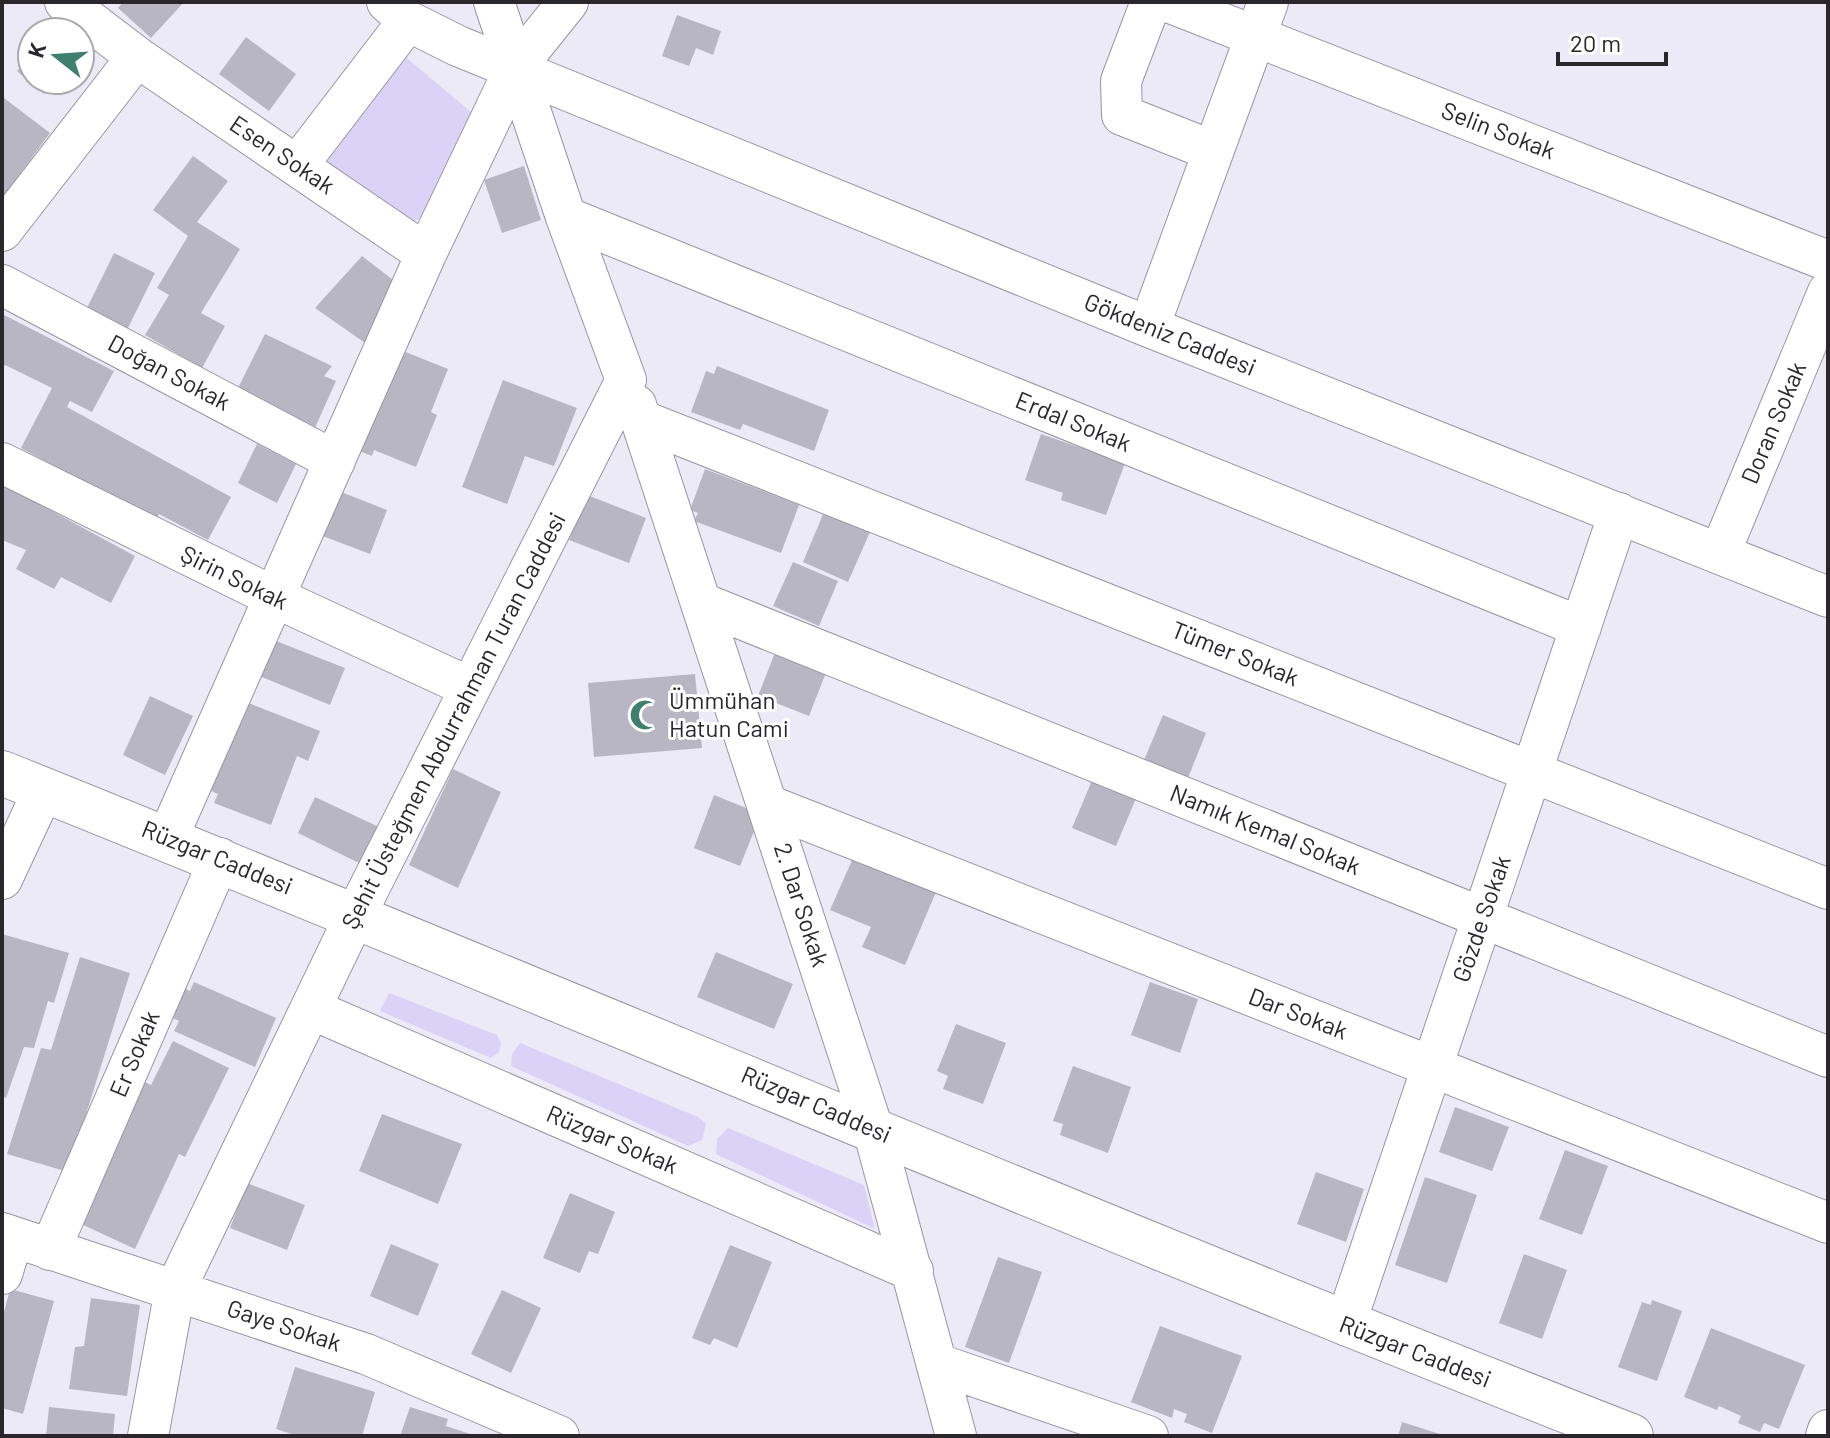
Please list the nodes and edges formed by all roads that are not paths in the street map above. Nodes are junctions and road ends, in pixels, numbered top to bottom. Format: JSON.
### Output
{"nodes":[{"id":1,"x":65,"y":2,"type":"edge"},
{"id":2,"x":494,"y":2,"type":"edge"},
{"id":3,"x":568,"y":2,"type":"edge"},
{"id":4,"x":1151,"y":2,"type":"edge"},
{"id":5,"x":1168,"y":2,"type":"edge"},
{"id":6,"x":397,"y":12,"type":"edge"},
{"id":7,"x":1262,"y":19,"type":"edge"},
{"id":8,"x":137,"y":57,"type":"junction"},
{"id":9,"x":515,"y":68,"type":"junction"},
{"id":10,"x":1213,"y":151,"type":"junction"},
{"id":11,"x":297,"y":166,"type":"junction"},
{"id":12,"x":566,"y":217,"type":"junction"},
{"id":13,"x":2,"y":231,"type":"edge"},
{"id":14,"x":426,"y":254,"type":"junction"},
{"id":15,"x":1828,"y":261,"type":"edge"},
{"id":16,"x":2,"y":285,"type":"edge"},
{"id":17,"x":1828,"y":292,"type":"edge"},
{"id":18,"x":1149,"y":327,"type":"junction"},
{"id":19,"x":626,"y":380,"type":"junction"},
{"id":20,"x":641,"y":420,"type":"junction"},
{"id":21,"x":335,"y":461,"type":"junction"},
{"id":22,"x":2,"y":463,"type":"edge"},
{"id":23,"x":1619,"y":513,"type":"junction"},
{"id":24,"x":1720,"y":553,"type":"junction"},
{"id":25,"x":274,"y":597,"type":"junction"},
{"id":26,"x":1828,"y":597,"type":"edge"},
{"id":27,"x":702,"y":603,"type":"junction"},
{"id":28,"x":1581,"y":627,"type":"junction"},
{"id":29,"x":469,"y":687,"type":"junction"},
{"id":30,"x":1532,"y":772,"type":"junction"},
{"id":31,"x":2,"y":773,"type":"edge"},
{"id":32,"x":44,"y":789,"type":"junction"},
{"id":33,"x":768,"y":805,"type":"junction"},
{"id":34,"x":168,"y":837,"type":"junction"},
{"id":35,"x":220,"y":858,"type":"junction"},
{"id":36,"x":2,"y":879,"type":"edge"},
{"id":37,"x":1828,"y":889,"type":"edge"},
{"id":38,"x":356,"y":914,"type":"junction"},
{"id":39,"x":1483,"y":918,"type":"junction"},
{"id":40,"x":311,"y":1009,"type":"junction"},
{"id":41,"x":1828,"y":1057,"type":"edge"},
{"id":42,"x":1433,"y":1067,"type":"junction"},
{"id":43,"x":873,"y":1129,"type":"junction"},
{"id":44,"x":1828,"y":1223,"type":"edge"},
{"id":45,"x":6,"y":1248,"type":"edge"},
{"id":46,"x":50,"y":1250,"type":"junction"},
{"id":47,"x":913,"y":1271,"type":"junction"},
{"id":48,"x":175,"y":1290,"type":"junction"},
{"id":49,"x":1345,"y":1325,"type":"junction"},
{"id":50,"x":938,"y":1364,"type":"junction"},
{"id":51,"x":1828,"y":1430,"type":"edge"},
{"id":52,"x":148,"y":1436,"type":"edge"},
{"id":53,"x":559,"y":1436,"type":"edge"},
{"id":54,"x":956,"y":1436,"type":"edge"},
{"id":55,"x":1148,"y":1436,"type":"edge"},
{"id":56,"x":1631,"y":1436,"type":"edge"},
{"id":57,"x":1826,"y":1436,"type":"edge"}],
"edges":[{"from":1,"to":8,"type":"street","name":"Esen Sokak"},
{"from":2,"to":9,"type":"street"},
{"from":3,"to":9,"type":"street"},
{"from":4,"to":10,"type":"street"},
{"from":5,"to":7,"type":"street","name":"Selin Sokak"},
{"from":6,"to":9,"type":"street","name":"Gökdeniz Caddesi"},
{"from":6,"to":11,"type":"street"},
{"from":7,"to":10,"type":"street"},
{"from":7,"to":15,"type":"street","name":"Selin Sokak"},
{"from":8,"to":11,"type":"street","name":"Esen Sokak"},
{"from":8,"to":13,"type":"street"},
{"from":9,"to":12,"type":"street"},
{"from":9,"to":14,"type":"street"},
{"from":9,"to":18,"type":"street","name":"Gökdeniz Caddesi"},
{"from":10,"to":18,"type":"street"},
{"from":11,"to":14,"type":"street","name":"Esen Sokak"},
{"from":12,"to":19,"type":"street"},
{"from":12,"to":28,"type":"street","name":"Erdal Sokak"},
{"from":14,"to":21,"type":"street"},
{"from":16,"to":21,"type":"street","name":"Doğan Sokak"},
{"from":17,"to":24,"type":"street","name":"Doran Sokak"},
{"from":18,"to":23,"type":"street","name":"Gökdeniz Caddesi"},
{"from":19,"to":20,"type":"street","name":"2. Dar Sokak"},
{"from":19,"to":29,"type":"street","name":"Şehit Üsteğmen Abdurrahman Turan Caddesi"},
{"from":20,"to":27,"type":"street","name":"2. Dar Sokak"},
{"from":20,"to":30,"type":"street","name":"Tümer Sokak"},
{"from":21,"to":25,"type":"street"},
{"from":22,"to":25,"type":"street","name":"Şirin Sokak"},
{"from":23,"to":24,"type":"street","name":"Gökdeniz Caddesi"},
{"from":23,"to":28,"type":"street","name":"Gözde Sokak"},
{"from":24,"to":26,"type":"street","name":"Gökdeniz Caddesi"},
{"from":25,"to":29,"type":"street","name":"Şirin Sokak"},
{"from":25,"to":34,"type":"street"},
{"from":27,"to":33,"type":"street","name":"2. Dar Sokak"},
{"from":27,"to":39,"type":"street","name":"Namık Kemal Sokak"},
{"from":28,"to":30,"type":"street","name":"Gözde Sokak"},
{"from":29,"to":38,"type":"street","name":"Şehit Üsteğmen Abdurrahman Turan Caddesi"},
{"from":30,"to":37,"type":"street","name":"Tümer Sokak"},
{"from":30,"to":39,"type":"street","name":"Gözde Sokak"},
{"from":31,"to":32,"type":"main road","name":"Rüzgar Caddesi"},
{"from":32,"to":34,"type":"main road","name":"Rüzgar Caddesi"},
{"from":32,"to":36,"type":"street"},
{"from":33,"to":42,"type":"street","name":"Dar Sokak"},
{"from":33,"to":43,"type":"street","name":"2. Dar Sokak"},
{"from":34,"to":35,"type":"main road","name":"Rüzgar Caddesi"},
{"from":35,"to":38,"type":"main road","name":"Rüzgar Caddesi"},
{"from":35,"to":46,"type":"street","name":"Er Sokak"},
{"from":38,"to":40,"type":"street","name":"Şehit Üsteğmen Abdurrahman Turan Caddesi"},
{"from":38,"to":43,"type":"main road","name":"Rüzgar Caddesi"},
{"from":39,"to":41,"type":"street","name":"Namık Kemal Sokak"},
{"from":39,"to":42,"type":"street","name":"Gözde Sokak"},
{"from":40,"to":47,"type":"street","name":"Rüzgar Sokak"},
{"from":40,"to":48,"type":"street","name":"Şehit Üsteğmen Abdurrahman Turan Caddesi"},
{"from":42,"to":44,"type":"street","name":"Dar Sokak"},
{"from":42,"to":49,"type":"street","name":"Gözde Sokak"},
{"from":43,"to":47,"type":"street","name":"2. Dar Sokak"},
{"from":43,"to":49,"type":"main road","name":"Rüzgar Caddesi"},
{"from":45,"to":46,"type":"street","name":"Gaye Sokak"},
{"from":46,"to":48,"type":"street","name":"Gaye Sokak"},
{"from":47,"to":50,"type":"street","name":"2. Dar Sokak"},
{"from":48,"to":52,"type":"street","name":"Şehit Üsteğmen Abdurrahman Turan Caddesi"},
{"from":48,"to":53,"type":"street","name":"Gaye Sokak"},
{"from":49,"to":56,"type":"main road","name":"Rüzgar Caddesi"},
{"from":50,"to":54,"type":"street","name":"2. Dar Sokak"},
{"from":50,"to":55,"type":"street"},
{"from":51,"to":57,"type":"street"}]}
